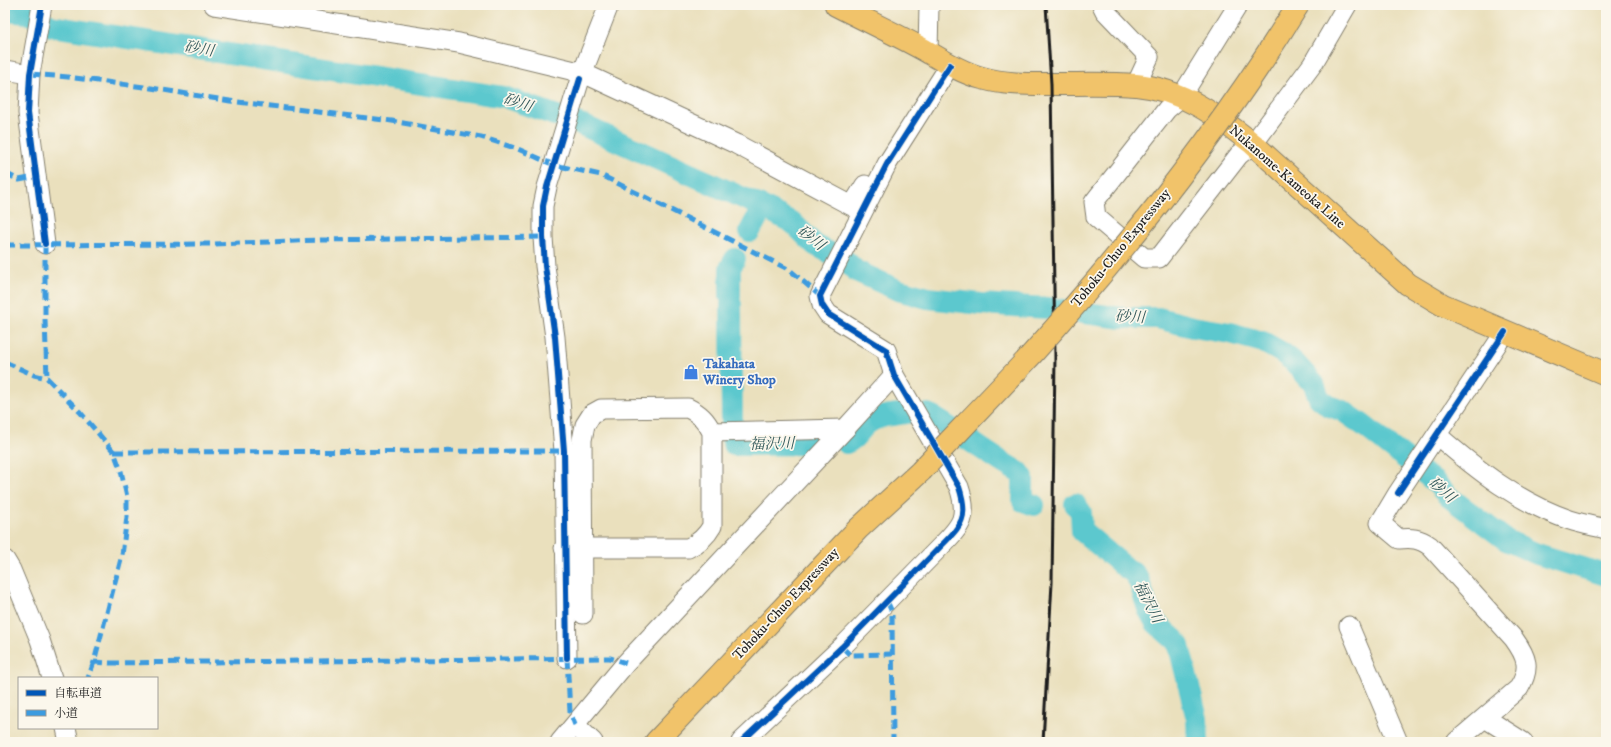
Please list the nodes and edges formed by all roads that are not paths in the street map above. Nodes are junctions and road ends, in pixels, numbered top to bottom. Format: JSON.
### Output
{"nodes":[{"id":1,"x":42,"y":5,"type":"edge"},
{"id":2,"x":214,"y":5,"type":"edge"},
{"id":3,"x":609,"y":5,"type":"edge"},
{"id":4,"x":836,"y":5,"type":"edge"},
{"id":5,"x":928,"y":5,"type":"edge"},
{"id":6,"x":1102,"y":5,"type":"edge"},
{"id":7,"x":1238,"y":5,"type":"edge"},
{"id":8,"x":1298,"y":5,"type":"edge"},
{"id":9,"x":1347,"y":5,"type":"edge"},
{"id":10,"x":928,"y":52,"type":"junction"},
{"id":11,"x":950,"y":65,"type":"junction"},
{"id":12,"x":5,"y":70,"type":"edge"},
{"id":13,"x":31,"y":71,"type":"junction"},
{"id":14,"x":582,"y":76,"type":"junction"},
{"id":15,"x":1136,"y":85,"type":"junction"},
{"id":16,"x":1181,"y":97,"type":"junction"},
{"id":17,"x":1254,"y":144,"type":"junction"},
{"id":18,"x":871,"y":176,"type":"dead end"},
{"id":19,"x":45,"y":244,"type":"dead end"},
{"id":20,"x":1506,"y":332,"type":"junction"},
{"id":21,"x":1606,"y":374,"type":"edge"},
{"id":22,"x":894,"y":375,"type":"junction"},
{"id":23,"x":845,"y":429,"type":"junction"},
{"id":24,"x":712,"y":432,"type":"junction"},
{"id":25,"x":1436,"y":437,"type":"junction"},
{"id":26,"x":921,"y":471,"type":"junction"},
{"id":27,"x":1606,"y":529,"type":"edge"},
{"id":28,"x":564,"y":548,"type":"junction"},
{"id":29,"x":583,"y":548,"type":"junction"},
{"id":30,"x":5,"y":560,"type":"edge"},
{"id":31,"x":583,"y":614,"type":"dead end"},
{"id":32,"x":1349,"y":626,"type":"dead end"},
{"id":33,"x":567,"y":658,"type":"dead end"},
{"id":34,"x":52,"y":677,"type":"edge"},
{"id":35,"x":1484,"y":718,"type":"junction"},
{"id":36,"x":575,"y":725,"type":"junction"},
{"id":37,"x":66,"y":729,"type":"edge"},
{"id":38,"x":69,"y":742,"type":"edge"},
{"id":39,"x":560,"y":742,"type":"edge"},
{"id":40,"x":593,"y":742,"type":"edge"},
{"id":41,"x":656,"y":742,"type":"edge"},
{"id":42,"x":667,"y":742,"type":"edge"},
{"id":43,"x":741,"y":742,"type":"edge"},
{"id":44,"x":1398,"y":742,"type":"edge"},
{"id":45,"x":1456,"y":742,"type":"edge"},
{"id":46,"x":1523,"y":742,"type":"edge"}],
"edges":[{"from":1,"to":13,"type":"street"},
{"from":2,"to":14,"type":"street"},
{"from":3,"to":14,"type":"street"},
{"from":4,"to":10,"type":"main road","name":"Nukanome-Kameoka Line"},
{"from":5,"to":10,"type":"street"},
{"from":6,"to":15,"type":"street"},
{"from":7,"to":16,"type":"street"},
{"from":8,"to":26,"type":"main road","name":"Tohoku-Chuo Expressway","bridge":true},
{"from":9,"to":17,"type":"street"},
{"from":10,"to":11,"type":"main road","name":"Nukanome-Kameoka Line"},
{"from":11,"to":15,"type":"main road","name":"Nukanome-Kameoka Line"},
{"from":11,"to":22,"type":"street"},
{"from":12,"to":13,"type":"street"},
{"from":13,"to":19,"type":"street"},
{"from":14,"to":18,"type":"street"},
{"from":14,"to":28,"type":"street"},
{"from":15,"to":16,"type":"main road","name":"Nukanome-Kameoka Line"},
{"from":16,"to":17,"type":"main road","name":"Nukanome-Kameoka Line"},
{"from":16,"to":17,"type":"street"},
{"from":17,"to":20,"type":"main road","name":"Nukanome-Kameoka Line"},
{"from":20,"to":21,"type":"main road","name":"Nukanome-Kameoka Line"},
{"from":20,"to":25,"type":"street"},
{"from":22,"to":23,"type":"street"},
{"from":22,"to":43,"type":"street"},
{"from":23,"to":24,"type":"street"},
{"from":23,"to":36,"type":"street"},
{"from":24,"to":29,"type":"street"},
{"from":24,"to":29,"type":"street"},
{"from":25,"to":27,"type":"street"},
{"from":25,"to":35,"type":"street"},
{"from":26,"to":41,"type":"main road","name":"Tohoku-Chuo Expressway"},
{"from":26,"to":42,"type":"main road","name":"Tohoku-Chuo Expressway"},
{"from":28,"to":29,"type":"street"},
{"from":28,"to":33,"type":"street"},
{"from":29,"to":31,"type":"street"},
{"from":30,"to":34,"type":"street"},
{"from":32,"to":44,"type":"street"},
{"from":35,"to":45,"type":"street"},
{"from":35,"to":46,"type":"street"},
{"from":36,"to":39,"type":"street"},
{"from":36,"to":40,"type":"street"},
{"from":37,"to":38,"type":"street"}]}
